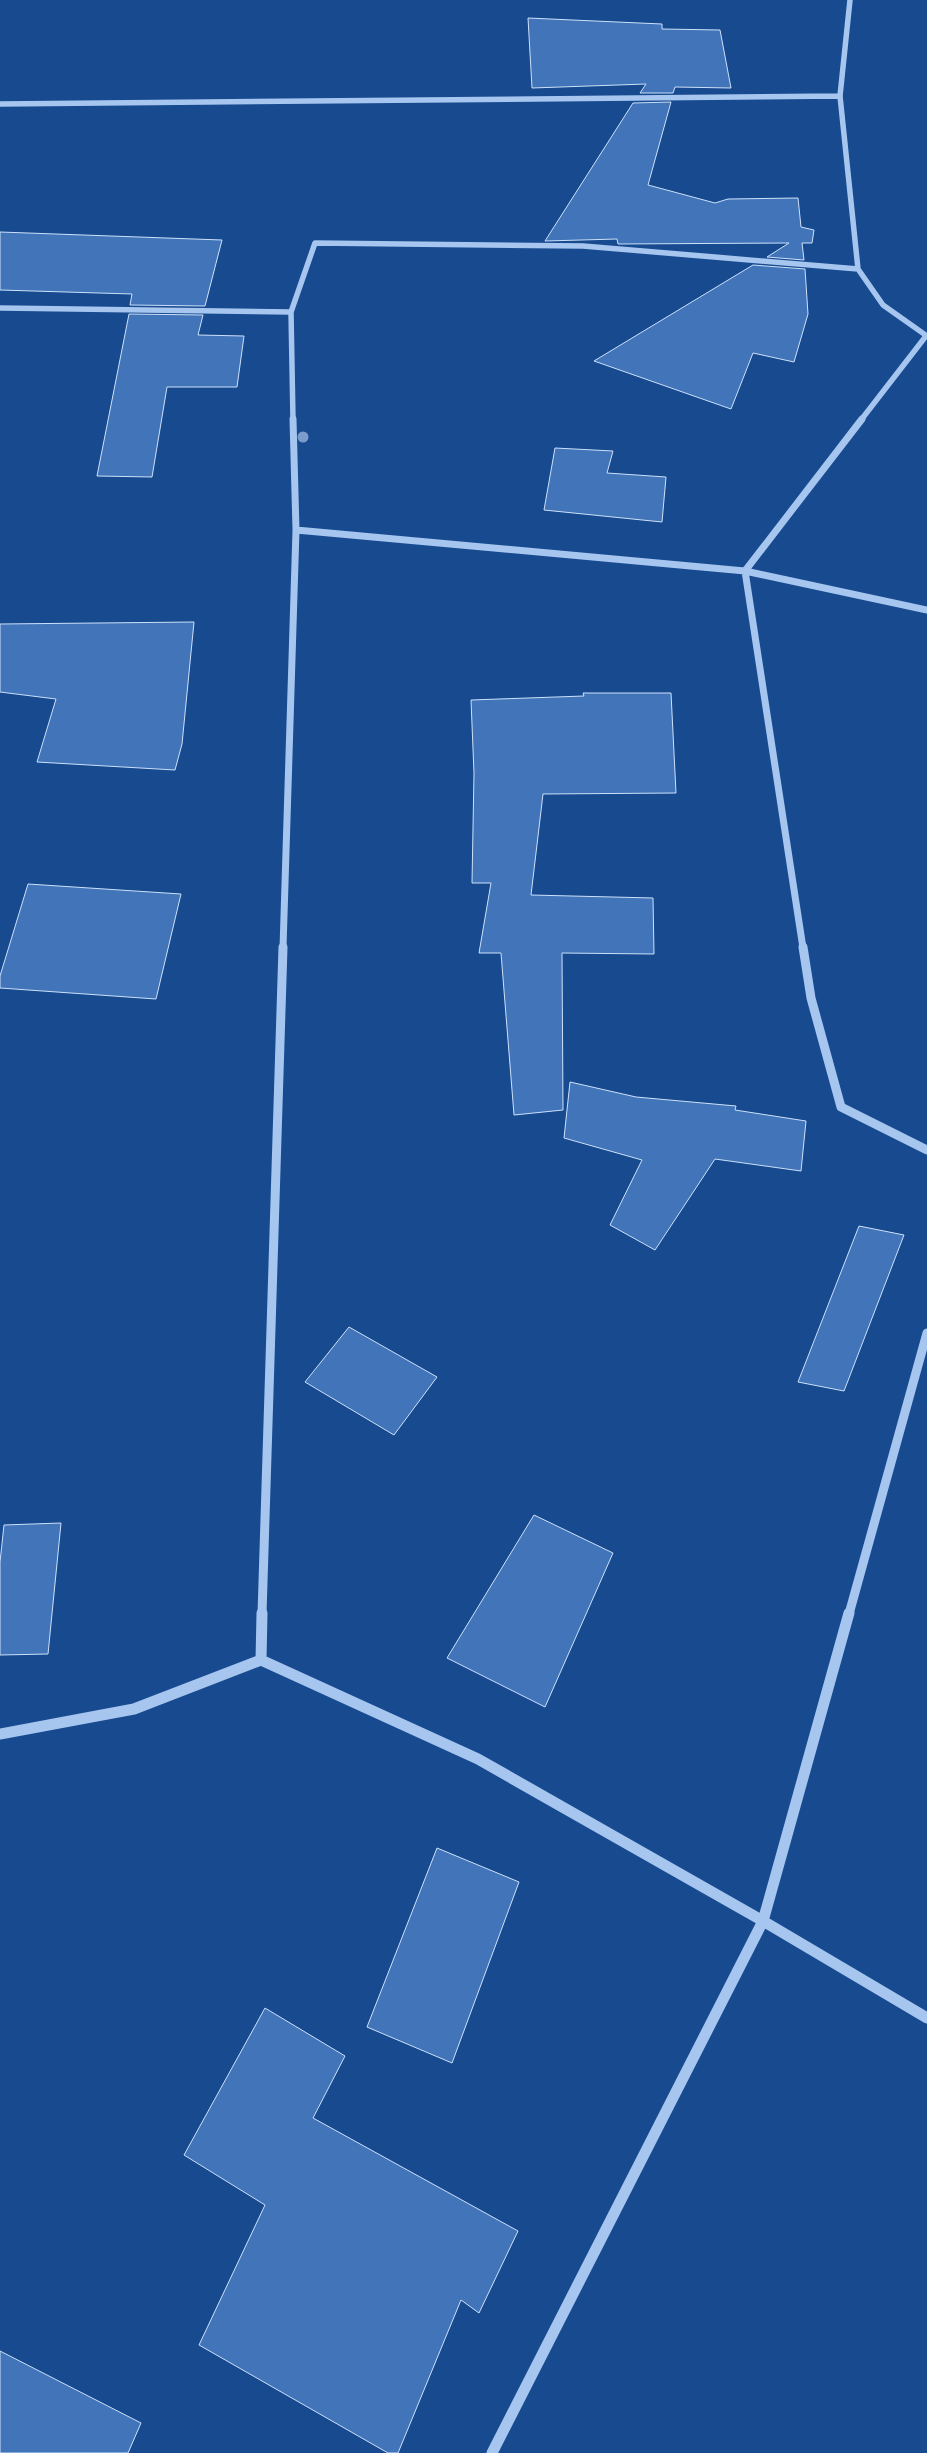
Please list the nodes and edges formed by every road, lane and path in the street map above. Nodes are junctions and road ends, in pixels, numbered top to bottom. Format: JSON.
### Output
{"nodes":[{"id":1,"x":850,"y":0,"type":"edge"},
{"id":2,"x":840,"y":96,"type":"junction"},
{"id":3,"x":0,"y":104,"type":"edge"},
{"id":4,"x":858,"y":269,"type":"junction"},
{"id":5,"x":0,"y":308,"type":"edge"},
{"id":6,"x":291,"y":312,"type":"junction"},
{"id":7,"x":926,"y":336,"type":"edge"},
{"id":8,"x":296,"y":530,"type":"junction"},
{"id":9,"x":745,"y":571,"type":"junction"},
{"id":10,"x":927,"y":610,"type":"edge"},
{"id":11,"x":927,"y":1150,"type":"edge"},
{"id":12,"x":927,"y":1333,"type":"edge"},
{"id":13,"x":261,"y":1660,"type":"junction"},
{"id":14,"x":0,"y":1734,"type":"edge"},
{"id":15,"x":763,"y":1921,"type":"junction"},
{"id":16,"x":927,"y":2018,"type":"edge"},
{"id":17,"x":492,"y":2453,"type":"edge"}],
"edges":[{"from":1,"to":2,"type":"street"},
{"from":2,"to":3,"type":"street"},
{"from":2,"to":4,"type":"street"},
{"from":4,"to":6,"type":"street"},
{"from":4,"to":7,"type":"street"},
{"from":5,"to":6,"type":"street"},
{"from":6,"to":8,"type":"street"},
{"from":7,"to":9,"type":"street"},
{"from":8,"to":9,"type":"street"},
{"from":8,"to":13,"type":"street"},
{"from":9,"to":10,"type":"street"},
{"from":9,"to":11,"type":"street"},
{"from":12,"to":15,"type":"street"},
{"from":13,"to":14,"type":"street"},
{"from":13,"to":15,"type":"street"},
{"from":15,"to":16,"type":"street"},
{"from":15,"to":17,"type":"street"}]}
